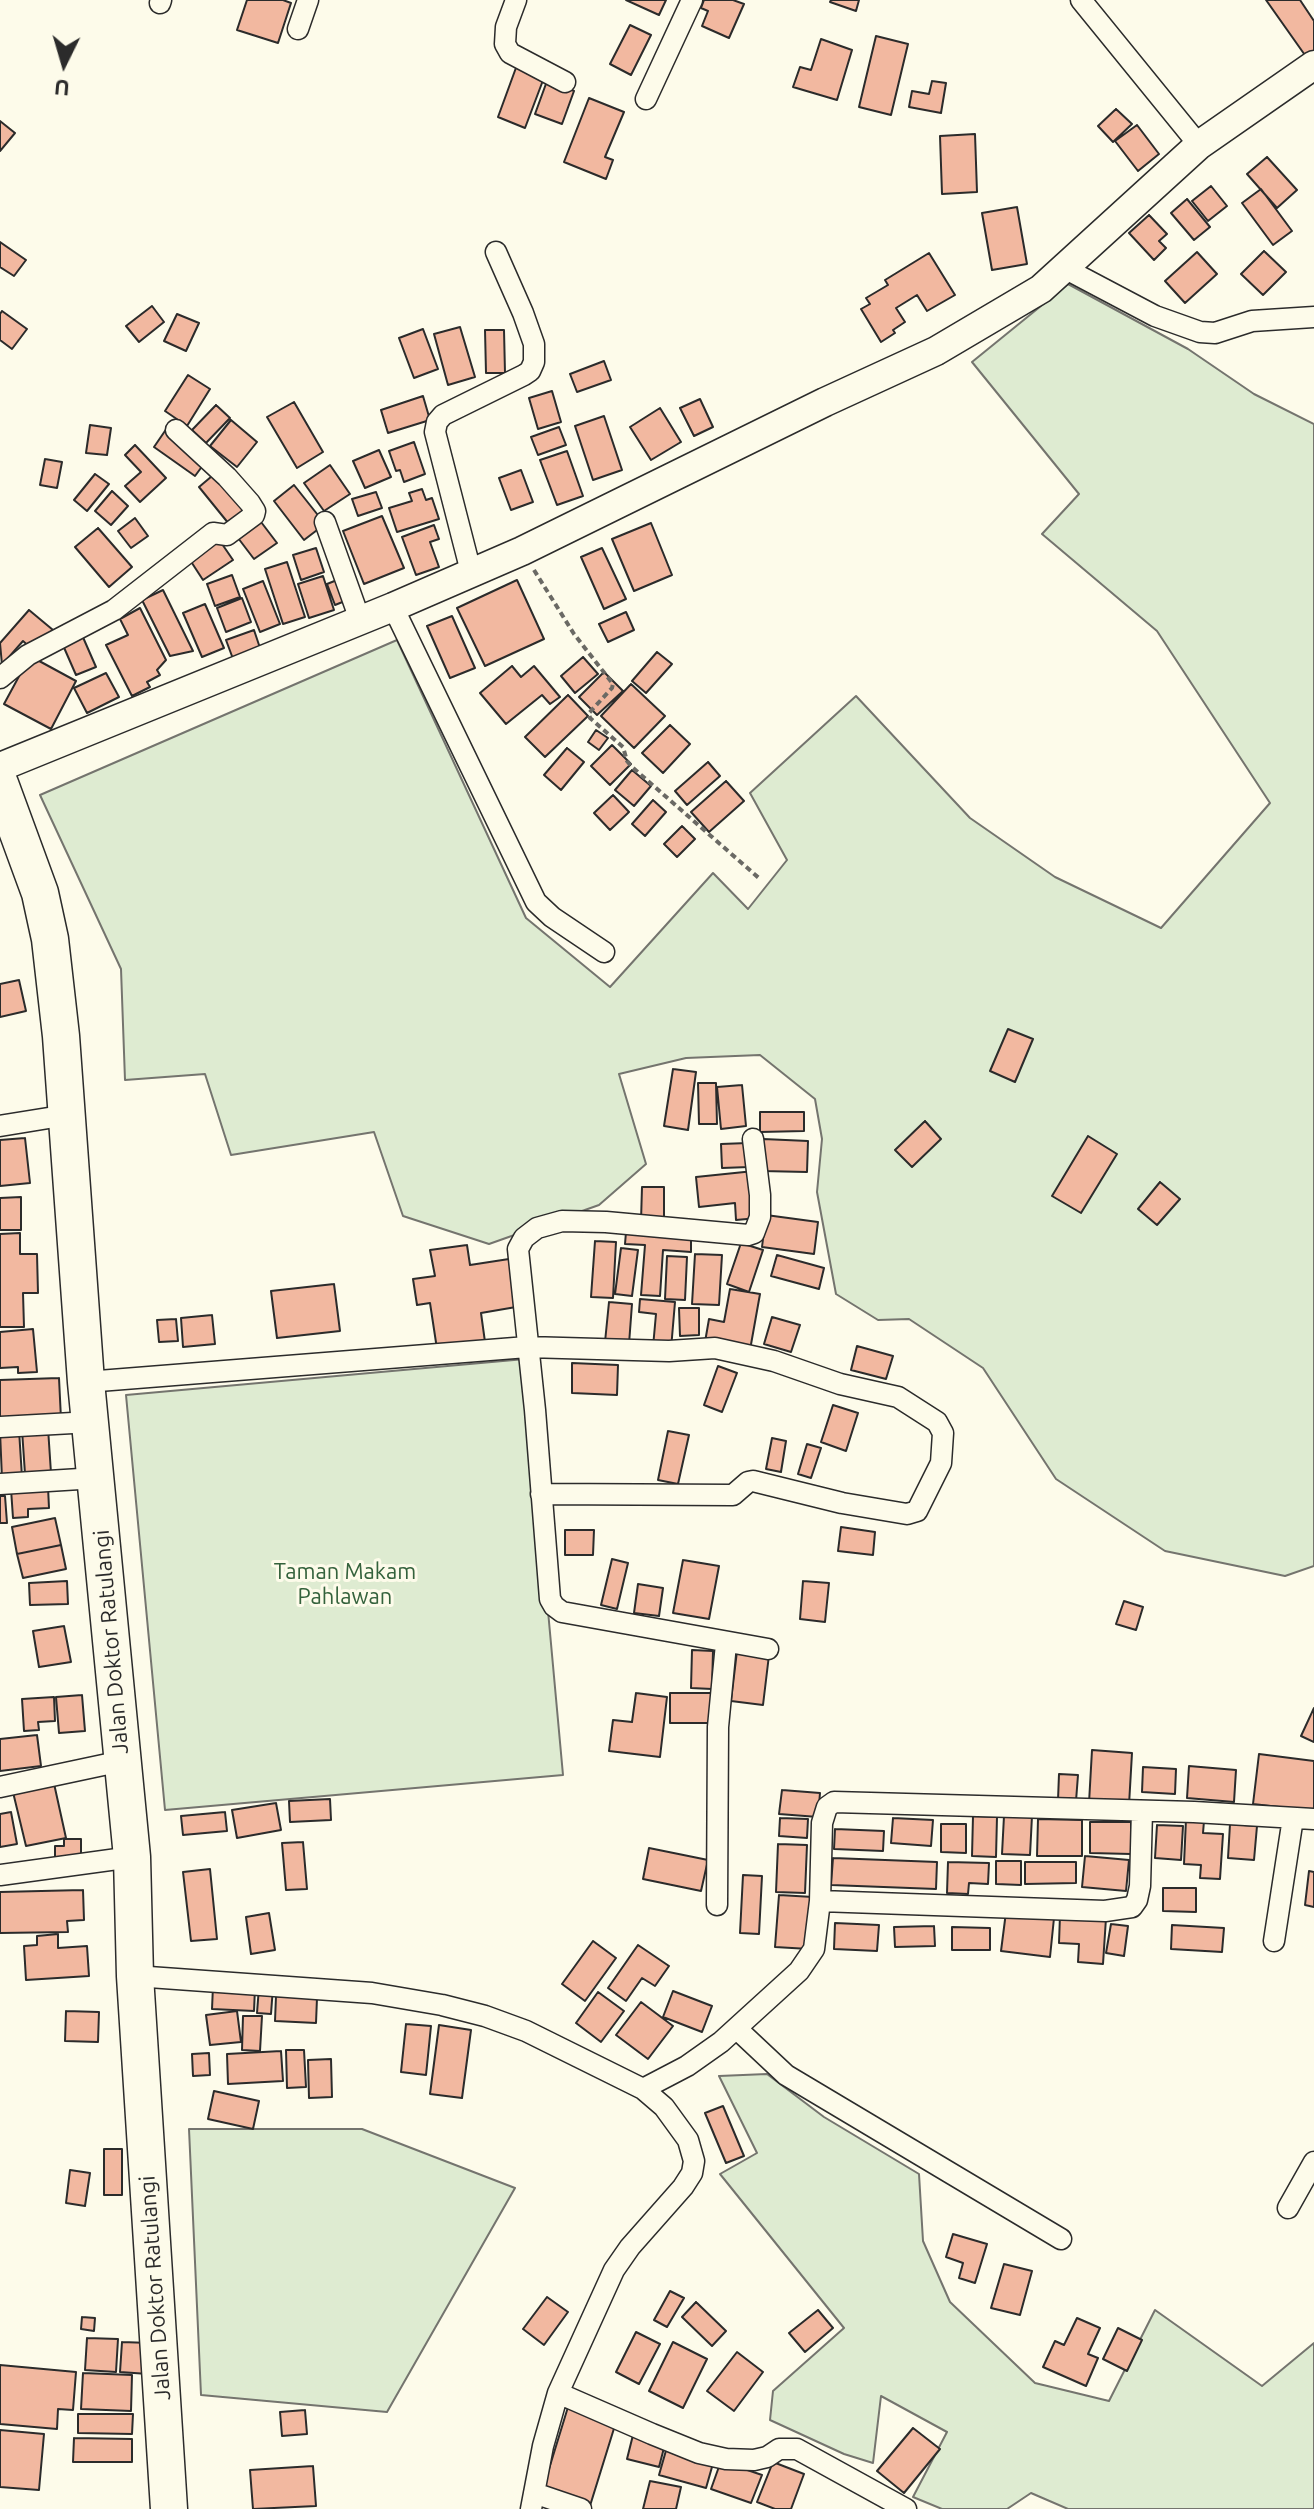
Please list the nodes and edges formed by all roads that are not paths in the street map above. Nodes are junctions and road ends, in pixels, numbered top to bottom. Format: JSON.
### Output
{"nodes":[{"id":1,"x":308,"y":0,"type":"edge"},
{"id":2,"x":516,"y":0,"type":"edge"},
{"id":3,"x":692,"y":0,"type":"edge"},
{"id":4,"x":1081,"y":0,"type":"edge"},
{"id":5,"x":298,"y":29,"type":"dead end"},
{"id":6,"x":1314,"y":65,"type":"edge"},
{"id":7,"x":565,"y":82,"type":"dead end"},
{"id":8,"x":646,"y":99,"type":"dead end"},
{"id":9,"x":1199,"y":145,"type":"junction"},
{"id":10,"x":496,"y":252,"type":"dead end"},
{"id":11,"x":1066,"y":269,"type":"junction"},
{"id":12,"x":1314,"y":317,"type":"edge"},
{"id":13,"x":176,"y":430,"type":"dead end"},
{"id":14,"x":325,"y":522,"type":"dead end"},
{"id":15,"x":471,"y":572,"type":"junction"},
{"id":16,"x":393,"y":607,"type":"junction"},
{"id":17,"x":360,"y":620,"type":"junction"},
{"id":18,"x":0,"y":678,"type":"edge"},
{"id":19,"x":0,"y":767,"type":"edge"},
{"id":20,"x":0,"y":784,"type":"edge"},
{"id":21,"x":604,"y":952,"type":"dead end"},
{"id":22,"x":67,"y":1115,"type":"junction"},
{"id":23,"x":0,"y":1126,"type":"edge"},
{"id":24,"x":753,"y":1139,"type":"dead end"},
{"id":25,"x":527,"y":1347,"type":"junction"},
{"id":26,"x":86,"y":1382,"type":"junction"},
{"id":27,"x":91,"y":1422,"type":"junction"},
{"id":28,"x":0,"y":1427,"type":"edge"},
{"id":29,"x":96,"y":1478,"type":"junction"},
{"id":30,"x":0,"y":1484,"type":"edge"},
{"id":31,"x":541,"y":1494,"type":"junction"},
{"id":32,"x":726,"y":1644,"type":"junction"},
{"id":33,"x":768,"y":1649,"type":"dead end"},
{"id":34,"x":122,"y":1761,"type":"junction"},
{"id":35,"x":0,"y":1787,"type":"edge"},
{"id":36,"x":1142,"y":1811,"type":"junction"},
{"id":37,"x":1304,"y":1819,"type":"edge"},
{"id":38,"x":132,"y":1857,"type":"junction"},
{"id":39,"x":0,"y":1875,"type":"edge"},
{"id":40,"x":820,"y":1901,"type":"junction"},
{"id":41,"x":717,"y":1905,"type":"dead end"},
{"id":42,"x":1274,"y":1941,"type":"dead end"},
{"id":43,"x":135,"y":1976,"type":"junction"},
{"id":44,"x":737,"y":2029,"type":"junction"},
{"id":45,"x":643,"y":2089,"type":"junction"},
{"id":46,"x":1314,"y":2162,"type":"edge"},
{"id":47,"x":1288,"y":2208,"type":"dead end"},
{"id":48,"x":1061,"y":2239,"type":"dead end"},
{"id":49,"x":558,"y":2393,"type":"junction"},
{"id":50,"x":533,"y":2501,"type":"edge"},
{"id":51,"x":169,"y":2509,"type":"edge"},
{"id":52,"x":581,"y":2509,"type":"edge"},
{"id":53,"x":906,"y":2509,"type":"edge"}],
"edges":[{"from":1,"to":5,"type":"street"},
{"from":2,"to":7,"type":"street"},
{"from":3,"to":8,"type":"street"},
{"from":4,"to":9,"type":"street"},
{"from":6,"to":9,"type":"street"},
{"from":9,"to":11,"type":"street"},
{"from":10,"to":15,"type":"street"},
{"from":11,"to":12,"type":"street"},
{"from":11,"to":15,"type":"street"},
{"from":13,"to":18,"type":"street"},
{"from":14,"to":17,"type":"street"},
{"from":15,"to":16,"type":"street"},
{"from":16,"to":17,"type":"street"},
{"from":16,"to":21,"type":"street"},
{"from":17,"to":19,"type":"street"},
{"from":20,"to":22,"type":"highway","name":"Jalan Doktor Ratulangi"},
{"from":22,"to":23,"type":"street"},
{"from":22,"to":26,"type":"highway","name":"Jalan Doktor Ratulangi"},
{"from":24,"to":25,"type":"street"},
{"from":25,"to":26,"type":"street"},
{"from":25,"to":31,"type":"street"},
{"from":25,"to":31,"type":"street"},
{"from":26,"to":27,"type":"highway","name":"Jalan Doktor Ratulangi"},
{"from":27,"to":28,"type":"street"},
{"from":27,"to":29,"type":"highway","name":"Jalan Doktor Ratulangi"},
{"from":29,"to":30,"type":"street"},
{"from":29,"to":34,"type":"highway","name":"Jalan Doktor Ratulangi"},
{"from":31,"to":32,"type":"street"},
{"from":32,"to":33,"type":"street"},
{"from":32,"to":41,"type":"street"},
{"from":34,"to":35,"type":"street"},
{"from":34,"to":38,"type":"highway","name":"Jalan Doktor Ratulangi"},
{"from":36,"to":37,"type":"street"},
{"from":36,"to":40,"type":"street"},
{"from":36,"to":40,"type":"street"},
{"from":37,"to":42,"type":"street"},
{"from":38,"to":39,"type":"street"},
{"from":38,"to":43,"type":"highway","name":"Jalan Doktor Ratulangi"},
{"from":40,"to":44,"type":"street"},
{"from":43,"to":45,"type":"street"},
{"from":43,"to":51,"type":"highway","name":"Jalan Doktor Ratulangi"},
{"from":44,"to":45,"type":"street"},
{"from":44,"to":48,"type":"street"},
{"from":45,"to":49,"type":"street"},
{"from":46,"to":47,"type":"street"},
{"from":49,"to":50,"type":"street"},
{"from":49,"to":53,"type":"street"},
{"from":50,"to":52,"type":"street"}]}
